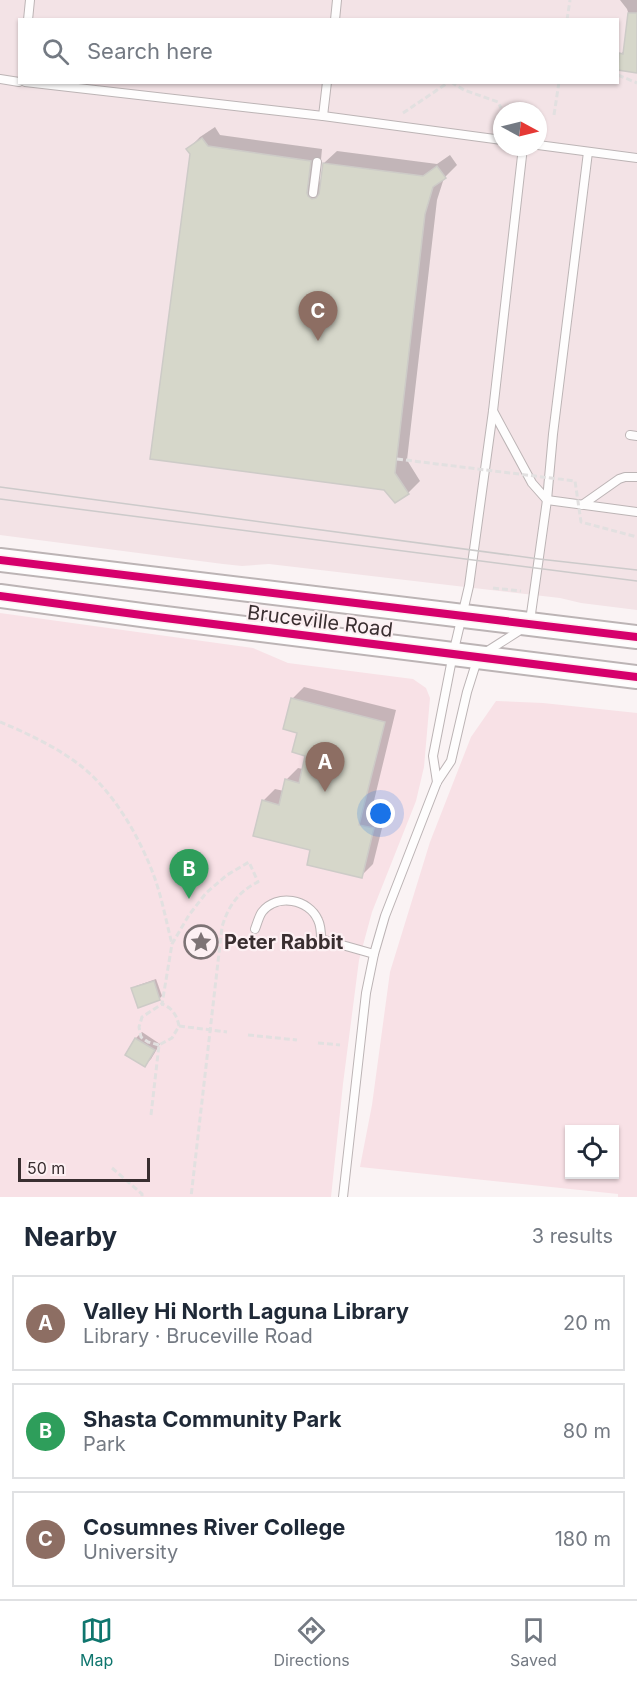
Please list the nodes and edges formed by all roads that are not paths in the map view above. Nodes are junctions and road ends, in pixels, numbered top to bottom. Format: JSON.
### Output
{"nodes":[{"id":1,"x":30,"y":0,"type":"edge"},
{"id":2,"x":337,"y":0,"type":"edge"},
{"id":3,"x":28,"y":18,"type":"edge"},
{"id":4,"x":335,"y":18,"type":"edge"},
{"id":5,"x":0,"y":79,"type":"edge"},
{"id":6,"x":18,"y":80,"type":"edge"},
{"id":7,"x":43,"y":84,"type":"edge"},
{"id":8,"x":327,"y":84,"type":"edge"},
{"id":9,"x":323,"y":116,"type":"junction"},
{"id":10,"x":493,"y":139,"type":"edge"},
{"id":11,"x":547,"y":146,"type":"edge"},
{"id":12,"x":588,"y":152,"type":"junction"},
{"id":13,"x":522,"y":156,"type":"edge"},
{"id":14,"x":637,"y":158,"type":"edge"},
{"id":15,"x":317,"y":162,"type":"dead end"},
{"id":16,"x":313,"y":193,"type":"dead end"},
{"id":17,"x":493,"y":411,"type":"junction"},
{"id":18,"x":637,"y":477,"type":"edge"},
{"id":19,"x":547,"y":501,"type":"junction"},
{"id":20,"x":582,"y":505,"type":"junction"},
{"id":21,"x":637,"y":512,"type":"edge"},
{"id":22,"x":0,"y":560,"type":"edge"},
{"id":23,"x":38,"y":565,"type":"junction"},
{"id":24,"x":0,"y":575,"type":"edge"},
{"id":25,"x":0,"y":596,"type":"edge"},
{"id":26,"x":463,"y":615,"type":"junction"},
{"id":27,"x":530,"y":624,"type":"junction"},
{"id":28,"x":637,"y":637,"type":"edge"},
{"id":29,"x":453,"y":654,"type":"junction"},
{"id":30,"x":478,"y":657,"type":"junction"},
{"id":31,"x":637,"y":677,"type":"edge"},
{"id":32,"x":437,"y":782,"type":"junction"},
{"id":33,"x":255,"y":929,"type":"dead end"},
{"id":34,"x":374,"y":954,"type":"junction"},
{"id":35,"x":343,"y":1197,"type":"edge"}],
"edges":[{"from":1,"to":3,"type":"lane"},
{"from":2,"to":4,"type":"lane"},
{"from":5,"to":6,"type":"lane"},
{"from":7,"to":9,"type":"lane"},
{"from":8,"to":9,"type":"lane"},
{"from":9,"to":10,"type":"lane"},
{"from":11,"to":12,"type":"lane"},
{"from":12,"to":14,"type":"lane"},
{"from":12,"to":19,"type":"lane"},
{"from":13,"to":17,"type":"lane"},
{"from":15,"to":16,"type":"lane"},
{"from":17,"to":19,"type":"lane"},
{"from":17,"to":26,"type":"lane"},
{"from":18,"to":20,"type":"lane"},
{"from":19,"to":20,"type":"lane"},
{"from":19,"to":27,"type":"lane"},
{"from":20,"to":21,"type":"lane"},
{"from":22,"to":23,"type":"main road","name":"Bruceville Road"},
{"from":23,"to":24,"type":"main road"},
{"from":23,"to":26,"type":"main road","name":"Bruceville Road"},
{"from":25,"to":29,"type":"main road","name":"Bruceville Road"},
{"from":26,"to":27,"type":"main road","name":"Bruceville Road"},
{"from":26,"to":29,"type":"lane"},
{"from":27,"to":28,"type":"main road","name":"Bruceville Road"},
{"from":27,"to":30,"type":"lane"},
{"from":29,"to":30,"type":"main road","name":"Bruceville Road"},
{"from":29,"to":32,"type":"lane"},
{"from":30,"to":31,"type":"main road","name":"Bruceville Road"},
{"from":30,"to":32,"type":"lane"},
{"from":32,"to":34,"type":"lane"},
{"from":33,"to":34,"type":"lane"},
{"from":34,"to":35,"type":"lane"}]}
